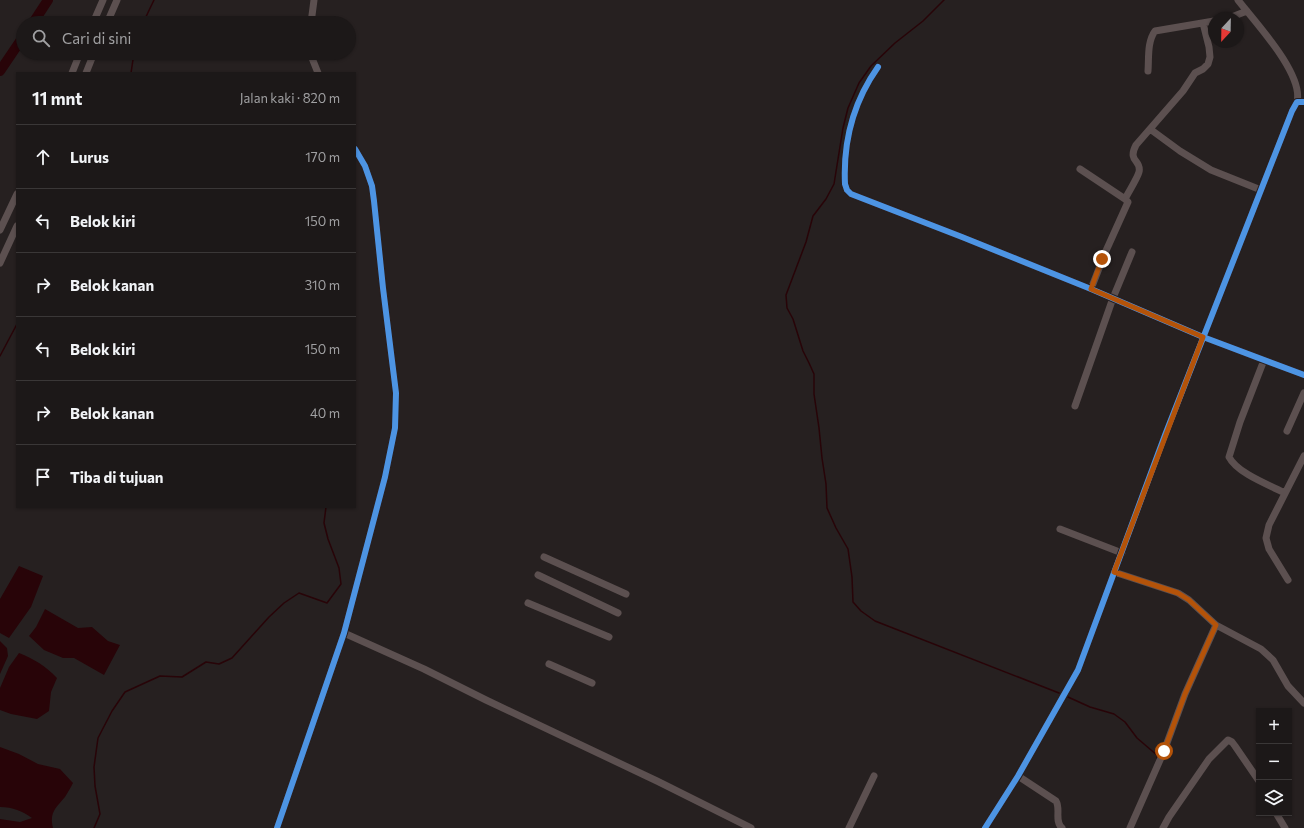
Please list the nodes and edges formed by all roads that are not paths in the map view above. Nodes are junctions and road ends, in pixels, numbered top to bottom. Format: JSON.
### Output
{"nodes":[{"id":1,"x":103,"y":0,"type":"edge"},
{"id":2,"x":117,"y":0,"type":"edge"},
{"id":3,"x":314,"y":0,"type":"edge"},
{"id":4,"x":1238,"y":0,"type":"edge"},
{"id":5,"x":1246,"y":11,"type":"joint"},
{"id":6,"x":96,"y":16,"type":"edge"},
{"id":7,"x":110,"y":16,"type":"edge"},
{"id":8,"x":312,"y":16,"type":"edge"},
{"id":9,"x":1208,"y":22,"type":"edge"},
{"id":10,"x":1203,"y":23,"type":"junction"},
{"id":11,"x":77,"y":60,"type":"edge"},
{"id":12,"x":91,"y":60,"type":"edge"},
{"id":13,"x":313,"y":60,"type":"edge"},
{"id":14,"x":878,"y":67,"type":"dead end"},
{"id":15,"x":1148,"y":71,"type":"dead end"},
{"id":16,"x":72,"y":72,"type":"edge"},
{"id":17,"x":86,"y":72,"type":"edge"},
{"id":18,"x":318,"y":72,"type":"edge"},
{"id":19,"x":1300,"y":102,"type":"edge"},
{"id":20,"x":1150,"y":129,"type":"junction"},
{"id":21,"x":356,"y":150,"type":"edge"},
{"id":22,"x":1080,"y":169,"type":"dead end"},
{"id":23,"x":1261,"y":190,"type":"junction"},
{"id":24,"x":16,"y":196,"type":"edge"},
{"id":25,"x":1125,"y":199,"type":"junction"},
{"id":26,"x":16,"y":228,"type":"edge"},
{"id":27,"x":0,"y":230,"type":"edge"},
{"id":28,"x":1132,"y":252,"type":"dead end"},
{"id":29,"x":0,"y":264,"type":"edge"},
{"id":30,"x":1091,"y":289,"type":"junction"},
{"id":31,"x":1113,"y":298,"type":"junction"},
{"id":32,"x":1203,"y":337,"type":"junction"},
{"id":33,"x":1264,"y":360,"type":"junction"},
{"id":34,"x":1304,"y":375,"type":"edge"},
{"id":35,"x":1304,"y":393,"type":"edge"},
{"id":36,"x":1075,"y":406,"type":"dead end"},
{"id":37,"x":1287,"y":432,"type":"dead end"},
{"id":38,"x":1304,"y":456,"type":"edge"},
{"id":39,"x":1285,"y":493,"type":"junction"},
{"id":40,"x":1060,"y":529,"type":"dead end"},
{"id":41,"x":1122,"y":553,"type":"junction"},
{"id":42,"x":544,"y":557,"type":"dead end"},
{"id":43,"x":1114,"y":572,"type":"junction"},
{"id":44,"x":538,"y":575,"type":"dead end"},
{"id":45,"x":1288,"y":580,"type":"dead end"},
{"id":46,"x":626,"y":594,"type":"dead end"},
{"id":47,"x":528,"y":603,"type":"dead end"},
{"id":48,"x":618,"y":613,"type":"dead end"},
{"id":49,"x":1216,"y":625,"type":"junction"},
{"id":50,"x":344,"y":633,"type":"junction"},
{"id":51,"x":609,"y":637,"type":"dead end"},
{"id":52,"x":549,"y":664,"type":"dead end"},
{"id":53,"x":592,"y":683,"type":"dead end"},
{"id":54,"x":1304,"y":703,"type":"edge"},
{"id":55,"x":874,"y":776,"type":"dead end"},
{"id":56,"x":1018,"y":776,"type":"junction"},
{"id":57,"x":1258,"y":780,"type":"edge"},
{"id":58,"x":1278,"y":816,"type":"edge"},
{"id":59,"x":1283,"y":826,"type":"edge"},
{"id":60,"x":277,"y":828,"type":"edge"},
{"id":61,"x":751,"y":828,"type":"edge"},
{"id":62,"x":849,"y":828,"type":"edge"},
{"id":63,"x":985,"y":828,"type":"edge"},
{"id":64,"x":1062,"y":828,"type":"edge"},
{"id":65,"x":1130,"y":828,"type":"edge"},
{"id":66,"x":1163,"y":828,"type":"edge"},
{"id":67,"x":1276,"y":828,"type":"edge"}],
"edges":[{"from":1,"to":6,"type":"street"},
{"from":2,"to":7,"type":"street"},
{"from":3,"to":8,"type":"street"},
{"from":4,"to":5,"type":"street"},
{"from":5,"to":19,"type":"street"},
{"from":9,"to":10,"type":"street"},
{"from":10,"to":15,"type":"street"},
{"from":10,"to":20,"type":"street"},
{"from":11,"to":16,"type":"street"},
{"from":12,"to":17,"type":"street"},
{"from":13,"to":18,"type":"street"},
{"from":14,"to":30,"type":"street"},
{"from":19,"to":23,"type":"street"},
{"from":20,"to":23,"type":"street"},
{"from":20,"to":25,"type":"street"},
{"from":21,"to":50,"type":"street"},
{"from":22,"to":25,"type":"street"},
{"from":23,"to":32,"type":"street"},
{"from":24,"to":27,"type":"street"},
{"from":25,"to":30,"type":"street"},
{"from":26,"to":29,"type":"street"},
{"from":28,"to":31,"type":"street"},
{"from":30,"to":31,"type":"street"},
{"from":31,"to":32,"type":"street"},
{"from":31,"to":36,"type":"street"},
{"from":32,"to":33,"type":"street"},
{"from":32,"to":41,"type":"street"},
{"from":33,"to":34,"type":"street"},
{"from":33,"to":39,"type":"street"},
{"from":35,"to":37,"type":"street"},
{"from":38,"to":39,"type":"street"},
{"from":39,"to":45,"type":"street"},
{"from":40,"to":41,"type":"street"},
{"from":41,"to":43,"type":"street"},
{"from":42,"to":46,"type":"street"},
{"from":43,"to":49,"type":"street"},
{"from":43,"to":56,"type":"street"},
{"from":44,"to":48,"type":"street"},
{"from":47,"to":51,"type":"street"},
{"from":49,"to":54,"type":"street"},
{"from":49,"to":65,"type":"street"},
{"from":50,"to":60,"type":"street"},
{"from":50,"to":61,"type":"street"},
{"from":52,"to":53,"type":"street"},
{"from":55,"to":62,"type":"street"},
{"from":56,"to":63,"type":"street"},
{"from":56,"to":64,"type":"street"},
{"from":57,"to":66,"type":"street"},
{"from":58,"to":59,"type":"street"},
{"from":59,"to":67,"type":"street"}]}
